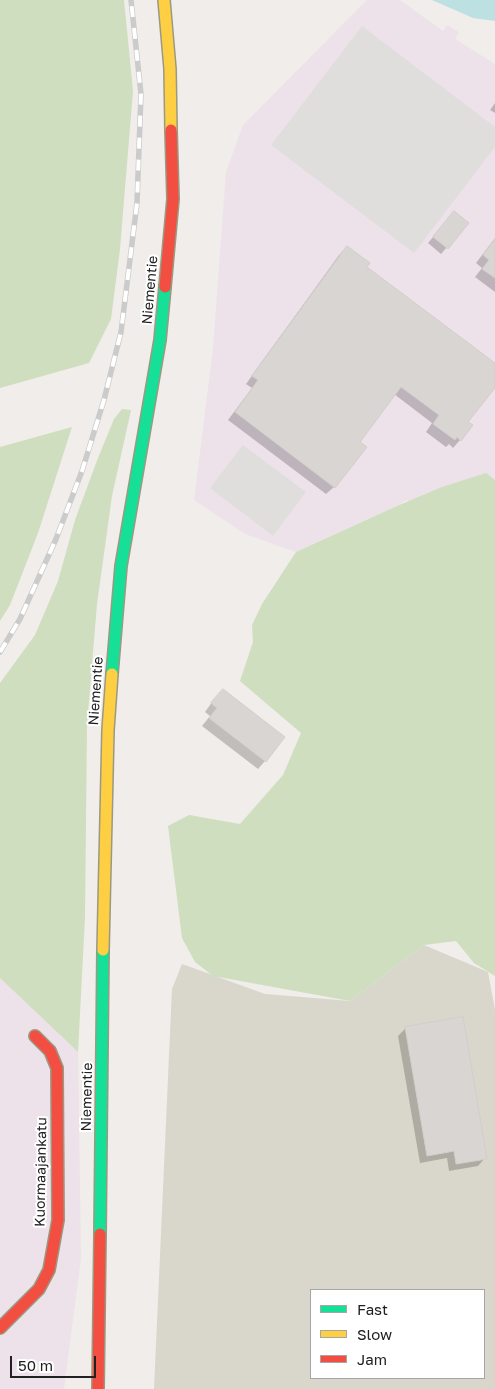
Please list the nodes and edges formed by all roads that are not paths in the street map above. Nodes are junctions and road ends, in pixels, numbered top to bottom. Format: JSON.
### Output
{"nodes":[{"id":1,"x":164,"y":0,"type":"edge"},
{"id":2,"x":35,"y":1036,"type":"dead end"},
{"id":3,"x":0,"y":1328,"type":"edge"},
{"id":4,"x":98,"y":1389,"type":"edge"}],
"edges":[{"from":1,"to":4,"type":"main road","name":"Niementie"},
{"from":2,"to":3,"type":"main road","name":"Kuormaajankatu"}]}
